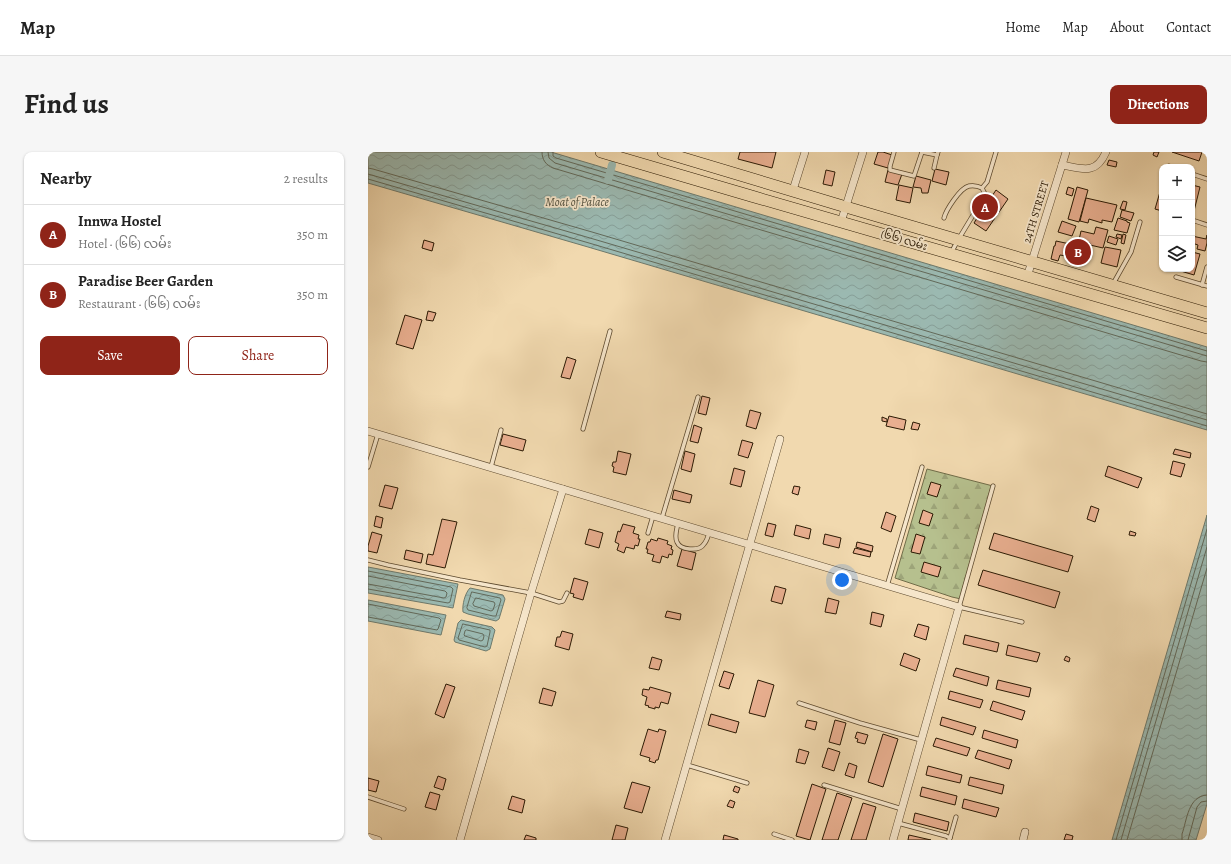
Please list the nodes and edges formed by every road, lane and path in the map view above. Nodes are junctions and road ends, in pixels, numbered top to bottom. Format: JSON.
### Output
{"nodes":[{"id":1,"x":601,"y":152,"type":"edge"},
{"id":2,"x":663,"y":152,"type":"edge"},
{"id":3,"x":805,"y":152,"type":"edge"},
{"id":4,"x":863,"y":152,"type":"edge"},
{"id":5,"x":894,"y":152,"type":"edge"},
{"id":6,"x":922,"y":152,"type":"edge"},
{"id":7,"x":996,"y":152,"type":"edge"},
{"id":8,"x":1066,"y":152,"type":"edge"},
{"id":9,"x":1106,"y":152,"type":"edge"},
{"id":10,"x":937,"y":154,"type":"edge"},
{"id":11,"x":693,"y":156,"type":"edge"},
{"id":12,"x":1062,"y":165,"type":"junction"},
{"id":13,"x":934,"y":168,"type":"dead end"},
{"id":14,"x":1195,"y":175,"type":"edge"},
{"id":15,"x":1207,"y":180,"type":"edge"},
{"id":16,"x":982,"y":188,"type":"junction"},
{"id":17,"x":793,"y":190,"type":"junction"},
{"id":18,"x":846,"y":207,"type":"junction"},
{"id":19,"x":944,"y":218,"type":"dead end"},
{"id":20,"x":1195,"y":221,"type":"edge"},
{"id":21,"x":841,"y":222,"type":"junction"},
{"id":22,"x":1140,"y":222,"type":"dead end"},
{"id":23,"x":1207,"y":225,"type":"edge"},
{"id":24,"x":958,"y":240,"type":"junction"},
{"id":25,"x":951,"y":254,"type":"junction"},
{"id":26,"x":1033,"y":261,"type":"junction"},
{"id":27,"x":1207,"y":267,"type":"edge"},
{"id":28,"x":1027,"y":277,"type":"junction"},
{"id":29,"x":1176,"y":277,"type":"dead end"},
{"id":30,"x":1202,"y":284,"type":"junction"},
{"id":31,"x":1113,"y":285,"type":"junction"},
{"id":32,"x":1207,"y":286,"type":"edge"},
{"id":33,"x":1207,"y":313,"type":"edge"},
{"id":34,"x":1207,"y":328,"type":"edge"},
{"id":35,"x":610,"y":331,"type":"dead end"},
{"id":36,"x":698,"y":397,"type":"dead end"},
{"id":37,"x":583,"y":429,"type":"dead end"},
{"id":38,"x":501,"y":430,"type":"dead end"},
{"id":39,"x":368,"y":431,"type":"edge"},
{"id":40,"x":378,"y":434,"type":"junction"},
{"id":41,"x":780,"y":439,"type":"dead end"},
{"id":42,"x":368,"y":467,"type":"edge"},
{"id":43,"x":491,"y":467,"type":"junction"},
{"id":44,"x":922,"y":467,"type":"dead end"},
{"id":45,"x":993,"y":486,"type":"dead end"},
{"id":46,"x":563,"y":489,"type":"junction"},
{"id":47,"x":653,"y":516,"type":"junction"},
{"id":48,"x":662,"y":518,"type":"junction"},
{"id":49,"x":678,"y":523,"type":"junction"},
{"id":50,"x":648,"y":533,"type":"dead end"},
{"id":51,"x":709,"y":533,"type":"junction"},
{"id":52,"x":749,"y":544,"type":"junction"},
{"id":53,"x":368,"y":560,"type":"edge"},
{"id":54,"x":887,"y":586,"type":"junction"},
{"id":55,"x":531,"y":593,"type":"junction"},
{"id":56,"x":567,"y":593,"type":"dead end"},
{"id":57,"x":959,"y":607,"type":"junction"},
{"id":58,"x":1022,"y":622,"type":"dead end"},
{"id":59,"x":799,"y":703,"type":"dead end"},
{"id":60,"x":922,"y":740,"type":"junction"},
{"id":61,"x":687,"y":765,"type":"junction"},
{"id":62,"x":747,"y":783,"type":"dead end"},
{"id":63,"x":824,"y":785,"type":"dead end"},
{"id":64,"x":368,"y":797,"type":"edge"},
{"id":65,"x":404,"y":809,"type":"dead end"},
{"id":66,"x":902,"y":809,"type":"junction"},
{"id":67,"x":956,"y":817,"type":"dead end"},
{"id":68,"x":898,"y":823,"type":"junction"},
{"id":69,"x":1024,"y":832,"type":"dead end"},
{"id":70,"x":774,"y":834,"type":"dead end"},
{"id":71,"x":950,"y":839,"type":"edge"},
{"id":72,"x":460,"y":840,"type":"edge"},
{"id":73,"x":665,"y":840,"type":"edge"},
{"id":74,"x":792,"y":840,"type":"edge"},
{"id":75,"x":893,"y":840,"type":"edge"},
{"id":76,"x":1023,"y":840,"type":"edge"}],
"edges":[{"from":1,"to":21,"type":"main road","name":"(၆၆) လမ်း"},
{"from":2,"to":11,"type":"main road","name":"(၆၆) လမ်း"},
{"from":3,"to":17,"type":"street"},
{"from":4,"to":18,"type":"street"},
{"from":5,"to":6,"type":"lane"},
{"from":6,"to":10,"type":"lane"},
{"from":7,"to":16,"type":"lane"},
{"from":8,"to":12,"type":"street","name":"24TH STREET"},
{"from":9,"to":12,"type":"street"},
{"from":10,"to":13,"type":"lane"},
{"from":11,"to":17,"type":"main road","name":"(၆၆) လမ်း"},
{"from":12,"to":26,"type":"street","name":"24TH STREET"},
{"from":14,"to":15,"type":"lane"},
{"from":16,"to":19,"type":"lane"},
{"from":16,"to":24,"type":"lane"},
{"from":17,"to":18,"type":"main road","name":"(၆၆) လမ်း"},
{"from":18,"to":21,"type":"street"},
{"from":18,"to":24,"type":"main road","name":"(၆၆) လမ်း"},
{"from":20,"to":23,"type":"lane"},
{"from":21,"to":25,"type":"main road","name":"(၆၆) လမ်း"},
{"from":22,"to":31,"type":"lane"},
{"from":24,"to":25,"type":"lane"},
{"from":24,"to":26,"type":"main road","name":"(၆၆) လမ်း"},
{"from":25,"to":28,"type":"main road","name":"(၆၆) လမ်း"},
{"from":26,"to":28,"type":"street","name":"24TH STREET"},
{"from":26,"to":31,"type":"main road","name":"(၆၆) လမ်း"},
{"from":27,"to":30,"type":"lane"},
{"from":28,"to":34,"type":"main road","name":"(၆၆) လမ်း"},
{"from":29,"to":30,"type":"lane"},
{"from":30,"to":32,"type":"lane"},
{"from":31,"to":33,"type":"main road","name":"(၆၆) လမ်း"},
{"from":35,"to":37,"type":"lane"},
{"from":36,"to":48,"type":"lane"},
{"from":38,"to":43,"type":"lane"},
{"from":39,"to":40,"type":"street"},
{"from":40,"to":42,"type":"lane"},
{"from":40,"to":43,"type":"street"},
{"from":41,"to":52,"type":"street"},
{"from":43,"to":46,"type":"street"},
{"from":44,"to":54,"type":"lane"},
{"from":45,"to":57,"type":"lane"},
{"from":46,"to":47,"type":"street"},
{"from":46,"to":55,"type":"street"},
{"from":47,"to":48,"type":"street"},
{"from":47,"to":50,"type":"lane"},
{"from":48,"to":49,"type":"street"},
{"from":49,"to":51,"type":"street"},
{"from":49,"to":51,"type":"lane"},
{"from":51,"to":52,"type":"street"},
{"from":52,"to":54,"type":"street"},
{"from":52,"to":61,"type":"street"},
{"from":53,"to":55,"type":"lane"},
{"from":54,"to":57,"type":"street"},
{"from":55,"to":56,"type":"lane"},
{"from":55,"to":72,"type":"street"},
{"from":57,"to":58,"type":"lane"},
{"from":57,"to":60,"type":"street"},
{"from":59,"to":60,"type":"lane"},
{"from":60,"to":66,"type":"street"},
{"from":61,"to":62,"type":"lane"},
{"from":61,"to":73,"type":"street"},
{"from":63,"to":66,"type":"lane"},
{"from":64,"to":65,"type":"lane"},
{"from":66,"to":68,"type":"street"},
{"from":67,"to":71,"type":"lane"},
{"from":68,"to":71,"type":"lane"},
{"from":68,"to":75,"type":"street"},
{"from":69,"to":76,"type":"street"},
{"from":70,"to":74,"type":"lane"}]}
